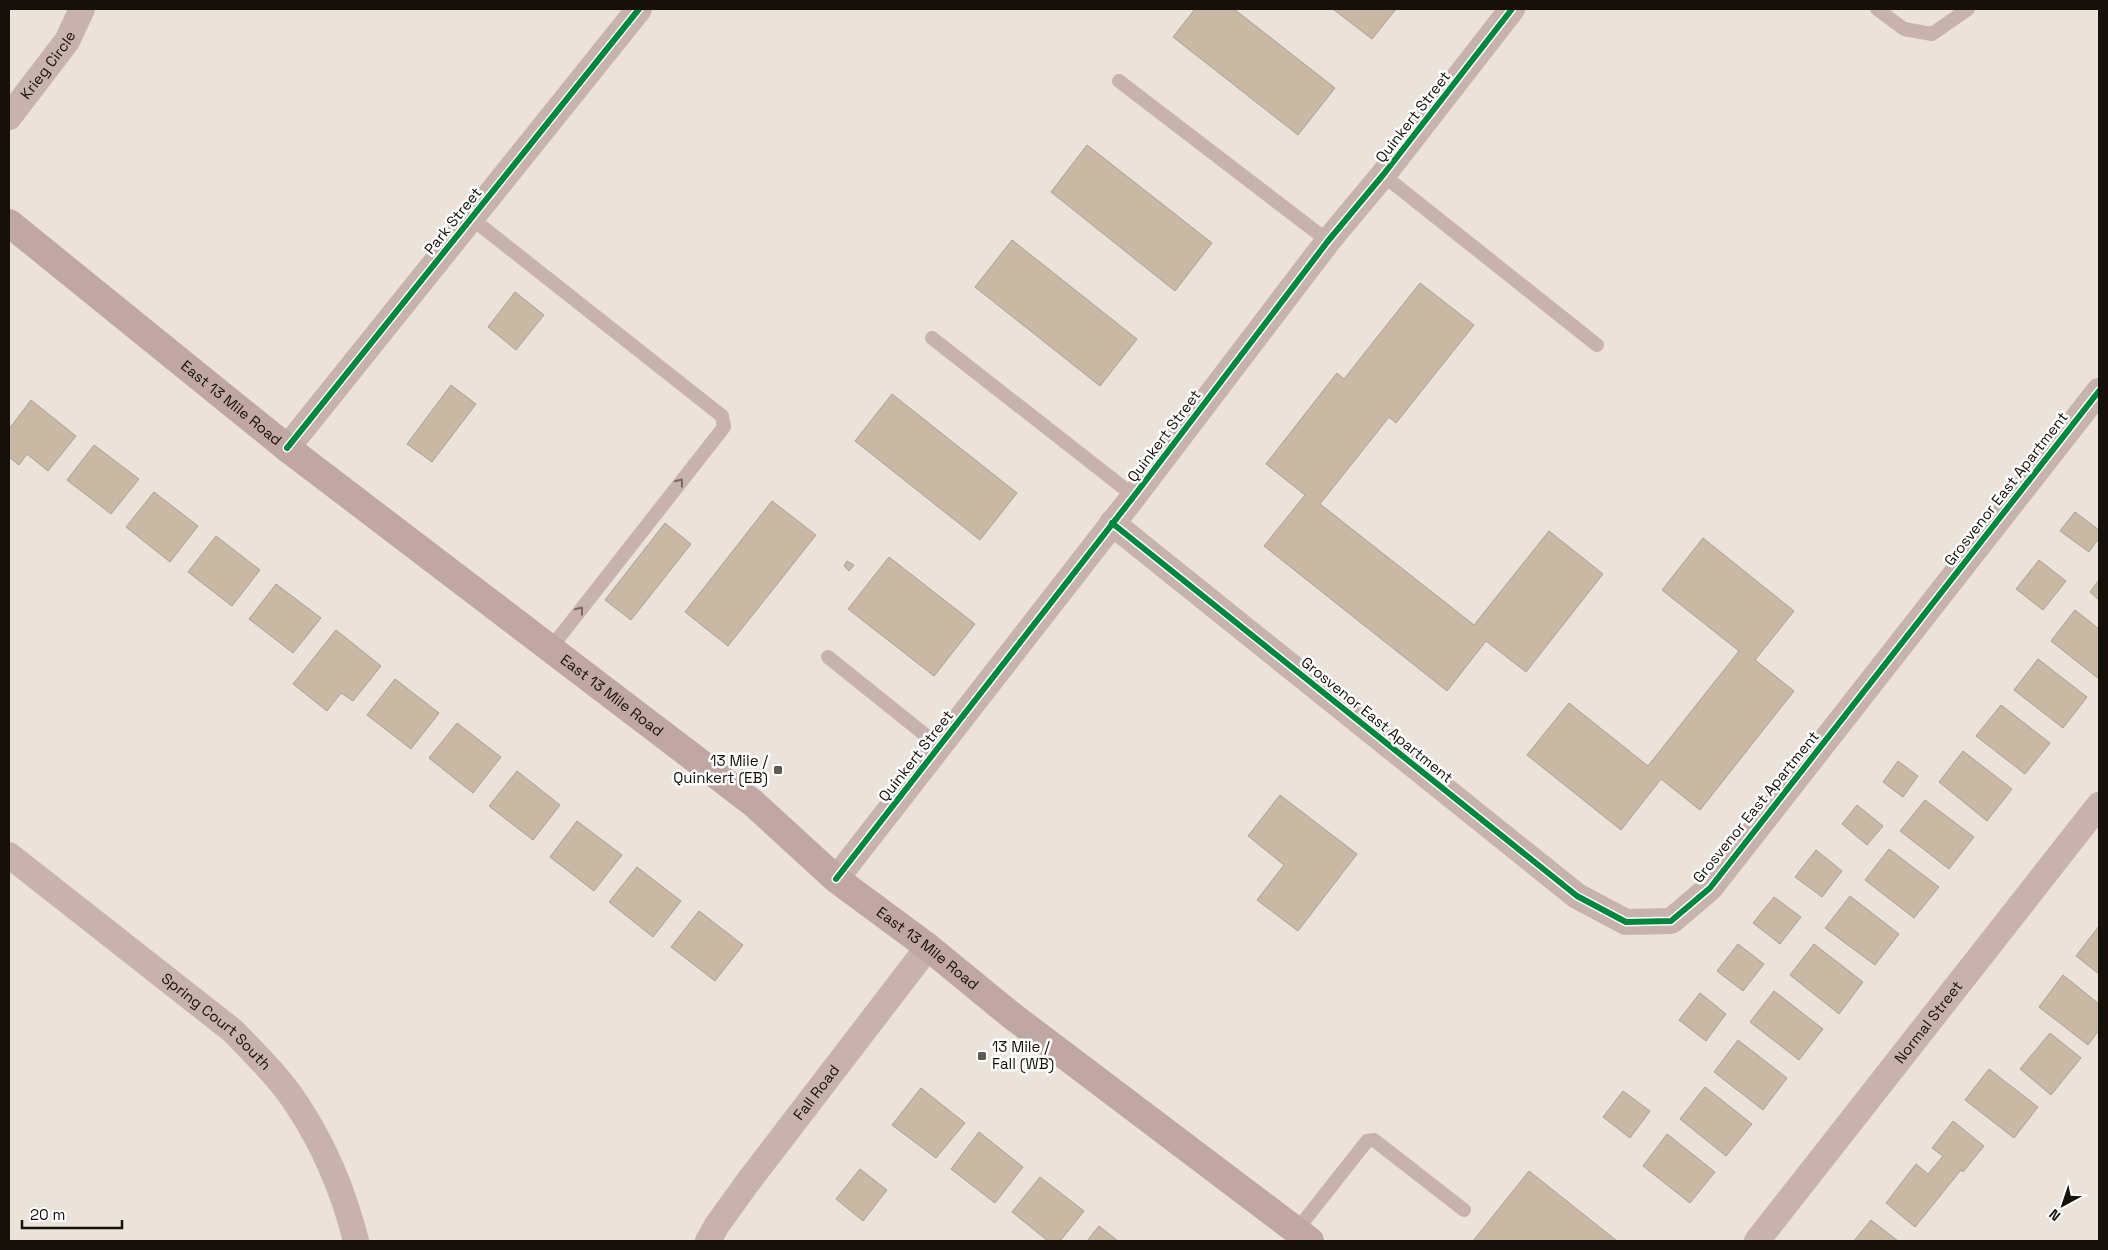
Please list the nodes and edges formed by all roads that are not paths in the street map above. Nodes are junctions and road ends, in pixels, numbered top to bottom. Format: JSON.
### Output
{"nodes":[{"id":1,"x":82,"y":9,"type":"edge"},
{"id":2,"x":638,"y":9,"type":"edge"},
{"id":3,"x":1512,"y":9,"type":"edge"},
{"id":4,"x":1877,"y":9,"type":"edge"},
{"id":5,"x":1968,"y":9,"type":"edge"},
{"id":6,"x":1119,"y":81,"type":"dead end"},
{"id":7,"x":9,"y":118,"type":"edge"},
{"id":8,"x":1383,"y":175,"type":"junction"},
{"id":9,"x":471,"y":218,"type":"junction"},
{"id":10,"x":9,"y":223,"type":"edge"},
{"id":11,"x":1328,"y":241,"type":"junction"},
{"id":12,"x":932,"y":338,"type":"dead end"},
{"id":13,"x":1597,"y":345,"type":"dead end"},
{"id":14,"x":2099,"y":391,"type":"edge"},
{"id":15,"x":287,"y":448,"type":"junction"},
{"id":16,"x":1134,"y":496,"type":"junction"},
{"id":17,"x":1112,"y":523,"type":"junction"},
{"id":18,"x":550,"y":649,"type":"junction"},
{"id":19,"x":828,"y":657,"type":"dead end"},
{"id":20,"x":940,"y":746,"type":"junction"},
{"id":21,"x":2099,"y":804,"type":"edge"},
{"id":22,"x":9,"y":855,"type":"edge"},
{"id":23,"x":836,"y":879,"type":"junction"},
{"id":24,"x":928,"y":948,"type":"junction"},
{"id":25,"x":1464,"y":1210,"type":"dead end"},
{"id":26,"x":1303,"y":1236,"type":"edge"},
{"id":27,"x":356,"y":1241,"type":"edge"},
{"id":28,"x":708,"y":1241,"type":"edge"},
{"id":29,"x":1757,"y":1241,"type":"edge"}],
"edges":[{"from":1,"to":7,"type":"street","name":"Krieg Circle"},
{"from":2,"to":9,"type":"street","name":"Park Street"},
{"from":3,"to":8,"type":"street","name":"Quinkert Street"},
{"from":4,"to":5,"type":"lane"},
{"from":6,"to":11,"type":"lane"},
{"from":8,"to":11,"type":"street","name":"Quinkert Street"},
{"from":8,"to":13,"type":"lane"},
{"from":9,"to":15,"type":"street","name":"Park Street"},
{"from":18,"to":9,"type":"lane","one_way":true},
{"from":10,"to":15,"type":"main road","name":"East 13 Mile Road"},
{"from":11,"to":16,"type":"street","name":"Quinkert Street"},
{"from":12,"to":16,"type":"lane"},
{"from":14,"to":17,"type":"street","name":"Grosvenor East Apartment"},
{"from":15,"to":18,"type":"main road","name":"East 13 Mile Road"},
{"from":16,"to":17,"type":"street","name":"Quinkert Street"},
{"from":17,"to":20,"type":"street","name":"Quinkert Street"},
{"from":18,"to":23,"type":"main road","name":"East 13 Mile Road"},
{"from":19,"to":20,"type":"lane"},
{"from":20,"to":23,"type":"street","name":"Quinkert Street"},
{"from":21,"to":29,"type":"street","name":"Normal Street"},
{"from":22,"to":27,"type":"street","name":"Spring Court South"},
{"from":23,"to":24,"type":"main road","name":"East 13 Mile Road"},
{"from":24,"to":26,"type":"main road","name":"East 13 Mile Road"},
{"from":24,"to":28,"type":"street","name":"Fall Road"},
{"from":25,"to":26,"type":"lane"}]}
